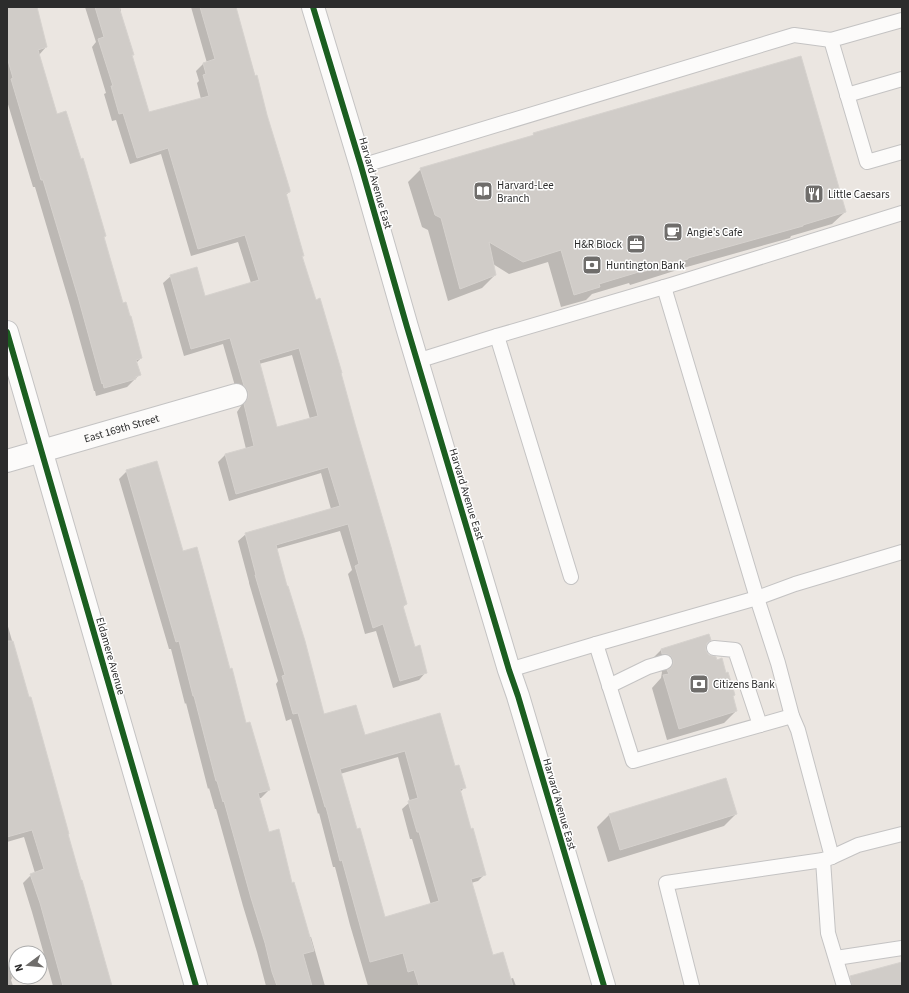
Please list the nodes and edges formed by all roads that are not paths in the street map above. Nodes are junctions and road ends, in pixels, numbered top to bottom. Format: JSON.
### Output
{"nodes":[{"id":1,"x":314,"y":7,"type":"edge"},
{"id":2,"x":902,"y":20,"type":"edge"},
{"id":3,"x":831,"y":40,"type":"junction"},
{"id":4,"x":902,"y":79,"type":"edge"},
{"id":5,"x":847,"y":95,"type":"junction"},
{"id":6,"x":902,"y":152,"type":"edge"},
{"id":7,"x":361,"y":166,"type":"junction"},
{"id":8,"x":902,"y":213,"type":"edge"},
{"id":9,"x":664,"y":287,"type":"junction"},
{"id":10,"x":7,"y":332,"type":"edge"},
{"id":11,"x":497,"y":336,"type":"junction"},
{"id":12,"x":417,"y":361,"type":"junction"},
{"id":13,"x":236,"y":395,"type":"dead end"},
{"id":14,"x":42,"y":451,"type":"junction"},
{"id":15,"x":7,"y":461,"type":"edge"},
{"id":16,"x":902,"y":552,"type":"edge"},
{"id":17,"x":571,"y":577,"type":"dead end"},
{"id":18,"x":757,"y":598,"type":"junction"},
{"id":19,"x":596,"y":644,"type":"junction"},
{"id":20,"x":714,"y":648,"type":"dead end"},
{"id":21,"x":665,"y":662,"type":"dead end"},
{"id":22,"x":509,"y":670,"type":"junction"},
{"id":23,"x":609,"y":686,"type":"junction"},
{"id":24,"x":792,"y":716,"type":"junction"},
{"id":25,"x":760,"y":725,"type":"junction"},
{"id":26,"x":902,"y":834,"type":"edge"},
{"id":27,"x":828,"y":858,"type":"junction"},
{"id":28,"x":902,"y":948,"type":"edge"},
{"id":29,"x":836,"y":958,"type":"junction"},
{"id":30,"x":196,"y":986,"type":"edge"},
{"id":31,"x":604,"y":986,"type":"edge"},
{"id":32,"x":692,"y":986,"type":"edge"},
{"id":33,"x":844,"y":986,"type":"edge"}],
"edges":[{"from":1,"to":7,"type":"main road","name":"Harvard Avenue East"},
{"from":2,"to":3,"type":"lane"},
{"from":3,"to":5,"type":"lane"},
{"from":3,"to":7,"type":"lane"},
{"from":4,"to":5,"type":"lane"},
{"from":5,"to":6,"type":"lane"},
{"from":7,"to":12,"type":"main road","name":"Harvard Avenue East"},
{"from":8,"to":9,"type":"lane"},
{"from":9,"to":11,"type":"lane"},
{"from":9,"to":18,"type":"lane"},
{"from":10,"to":14,"type":"main road","name":"Eldamere Avenue"},
{"from":11,"to":12,"type":"lane"},
{"from":11,"to":17,"type":"lane"},
{"from":12,"to":22,"type":"main road","name":"Harvard Avenue East"},
{"from":13,"to":14,"type":"main road","name":"East 169th Street"},
{"from":14,"to":15,"type":"main road","name":"East 169th Street"},
{"from":14,"to":30,"type":"main road","name":"Eldamere Avenue"},
{"from":16,"to":18,"type":"lane"},
{"from":18,"to":19,"type":"lane"},
{"from":18,"to":24,"type":"lane"},
{"from":19,"to":22,"type":"lane"},
{"from":19,"to":23,"type":"lane"},
{"from":20,"to":25,"type":"lane"},
{"from":21,"to":23,"type":"lane"},
{"from":22,"to":31,"type":"main road","name":"Harvard Avenue East"},
{"from":23,"to":25,"type":"lane"},
{"from":24,"to":25,"type":"lane"},
{"from":24,"to":27,"type":"lane"},
{"from":26,"to":27,"type":"lane"},
{"from":27,"to":29,"type":"lane"},
{"from":27,"to":32,"type":"lane"},
{"from":28,"to":29,"type":"lane"},
{"from":29,"to":33,"type":"lane"}]}
